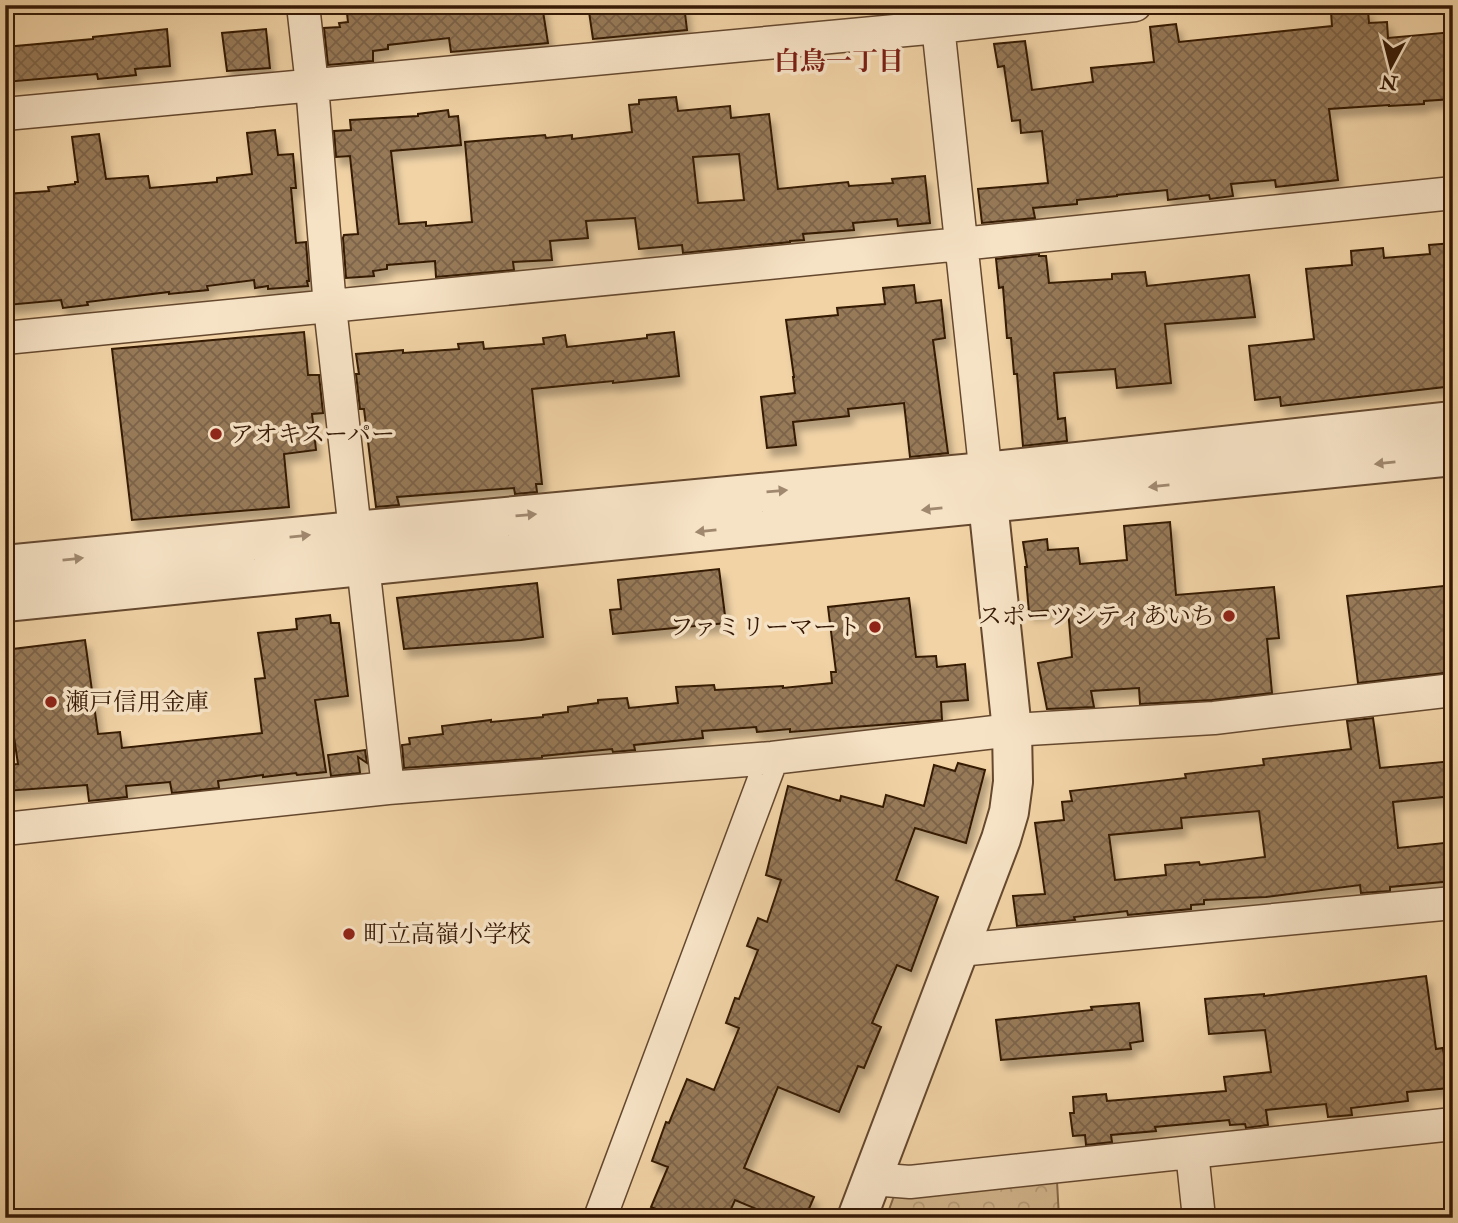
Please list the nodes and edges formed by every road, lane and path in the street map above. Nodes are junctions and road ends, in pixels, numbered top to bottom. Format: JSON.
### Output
{"nodes":[{"id":1,"x":303,"y":5,"type":"edge"},
{"id":2,"x":1135,"y":5,"type":"edge"},
{"id":3,"x":937,"y":16,"type":"edge"},
{"id":4,"x":312,"y":85,"type":"junction"},
{"id":5,"x":5,"y":114,"type":"edge"},
{"id":6,"x":1453,"y":193,"type":"edge"},
{"id":7,"x":961,"y":244,"type":"junction"},
{"id":8,"x":330,"y":307,"type":"junction"},
{"id":9,"x":5,"y":338,"type":"edge"},
{"id":10,"x":1453,"y":422,"type":"edge"},
{"id":11,"x":1453,"y":456,"type":"edge"},
{"id":12,"x":987,"y":488,"type":"junction"},
{"id":13,"x":359,"y":548,"type":"junction"},
{"id":14,"x":5,"y":565,"type":"edge"},
{"id":15,"x":5,"y":602,"type":"edge"},
{"id":16,"x":1453,"y":690,"type":"edge"},
{"id":17,"x":1012,"y":730,"type":"junction"},
{"id":18,"x":772,"y":758,"type":"junction"},
{"id":19,"x":388,"y":788,"type":"junction"},
{"id":20,"x":5,"y":829,"type":"edge"},
{"id":21,"x":1453,"y":903,"type":"edge"},
{"id":22,"x":959,"y":950,"type":"junction"},
{"id":23,"x":1453,"y":1124,"type":"edge"},
{"id":24,"x":1192,"y":1152,"type":"junction"},
{"id":25,"x":871,"y":1179,"type":"junction"},
{"id":26,"x":600,"y":1218,"type":"edge"},
{"id":27,"x":857,"y":1218,"type":"edge"},
{"id":28,"x":1199,"y":1218,"type":"edge"}],
"edges":[{"from":1,"to":4,"type":"street"},
{"from":2,"to":3,"type":"street"},
{"from":3,"to":4,"type":"street"},
{"from":3,"to":7,"type":"street"},
{"from":4,"to":5,"type":"street"},
{"from":4,"to":8,"type":"street"},
{"from":6,"to":7,"type":"street"},
{"from":7,"to":8,"type":"street"},
{"from":7,"to":12,"type":"street"},
{"from":8,"to":9,"type":"street"},
{"from":8,"to":13,"type":"street"},
{"from":10,"to":12,"type":"street"},
{"from":11,"to":12,"type":"street","one_way":true},
{"from":12,"to":13,"type":"street"},
{"from":12,"to":17,"type":"street"},
{"from":14,"to":13,"type":"street","one_way":true},
{"from":13,"to":15,"type":"street"},
{"from":13,"to":19,"type":"street"},
{"from":16,"to":17,"type":"street"},
{"from":17,"to":18,"type":"street"},
{"from":17,"to":22,"type":"street"},
{"from":18,"to":19,"type":"street"},
{"from":18,"to":26,"type":"street"},
{"from":19,"to":20,"type":"street"},
{"from":21,"to":22,"type":"street"},
{"from":22,"to":25,"type":"street"},
{"from":23,"to":24,"type":"street"},
{"from":24,"to":25,"type":"street"},
{"from":24,"to":28,"type":"street"},
{"from":25,"to":27,"type":"street"}]}
